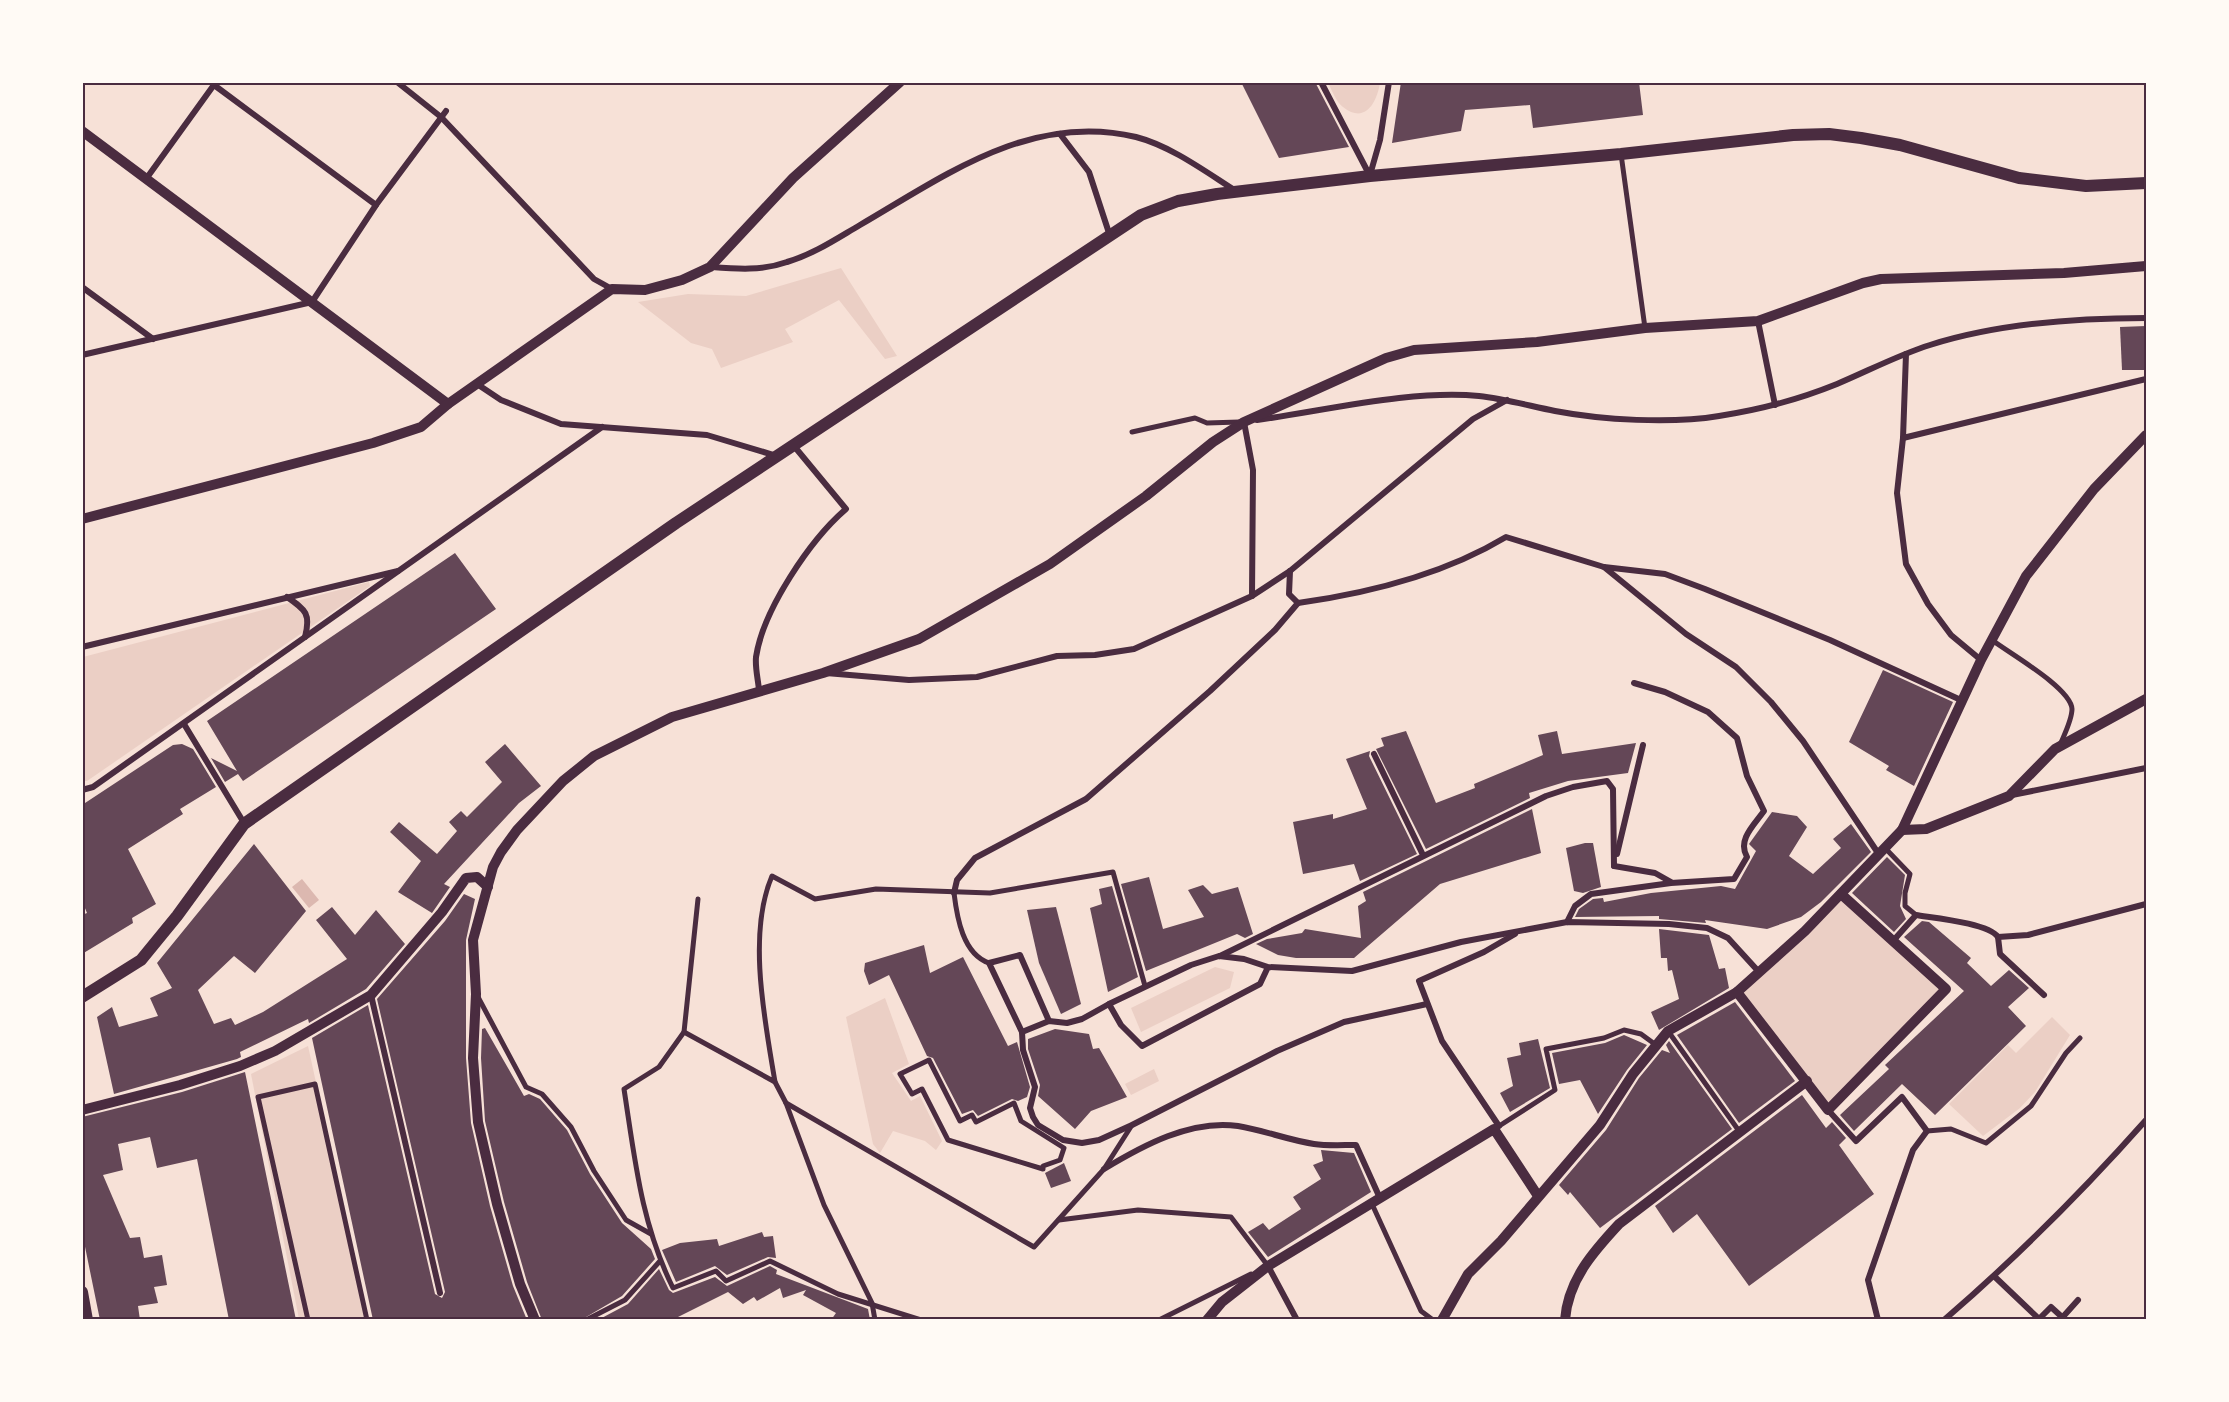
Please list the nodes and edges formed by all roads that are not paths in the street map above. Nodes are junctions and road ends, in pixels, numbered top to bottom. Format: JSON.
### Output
{"nodes":[{"id":1,"x":397,"y":82,"type":"edge"},
{"id":2,"x":900,"y":82,"type":"edge"},
{"id":3,"x":1321,"y":82,"type":"edge"},
{"id":4,"x":1389,"y":82,"type":"edge"},
{"id":5,"x":215,"y":84,"type":"edge"},
{"id":6,"x":446,"y":111,"type":"dead end"},
{"id":7,"x":441,"y":117,"type":"junction"},
{"id":8,"x":82,"y":131,"type":"edge"},
{"id":9,"x":1060,"y":134,"type":"junction"},
{"id":10,"x":1621,"y":154,"type":"junction"},
{"id":11,"x":1370,"y":176,"type":"junction"},
{"id":12,"x":146,"y":179,"type":"junction"},
{"id":13,"x":2146,"y":183,"type":"edge"},
{"id":14,"x":1239,"y":192,"type":"junction"},
{"id":15,"x":376,"y":205,"type":"junction"},
{"id":16,"x":1109,"y":233,"type":"junction"},
{"id":17,"x":2146,"y":266,"type":"edge"},
{"id":18,"x":710,"y":267,"type":"junction"},
{"id":19,"x":82,"y":287,"type":"edge"},
{"id":20,"x":612,"y":289,"type":"junction"},
{"id":21,"x":312,"y":302,"type":"junction"},
{"id":22,"x":2146,"y":318,"type":"edge"},
{"id":23,"x":1758,"y":321,"type":"junction"},
{"id":24,"x":1645,"y":328,"type":"junction"},
{"id":25,"x":153,"y":339,"type":"junction"},
{"id":26,"x":1906,"y":354,"type":"junction"},
{"id":27,"x":82,"y":355,"type":"edge"},
{"id":28,"x":2146,"y":379,"type":"edge"},
{"id":29,"x":477,"y":384,"type":"junction"},
{"id":30,"x":1507,"y":400,"type":"junction"},
{"id":31,"x":448,"y":404,"type":"junction"},
{"id":32,"x":1775,"y":405,"type":"junction"},
{"id":33,"x":1244,"y":422,"type":"junction"},
{"id":34,"x":602,"y":427,"type":"junction"},
{"id":35,"x":1132,"y":432,"type":"dead end"},
{"id":36,"x":2146,"y":435,"type":"edge"},
{"id":37,"x":1904,"y":438,"type":"junction"},
{"id":38,"x":793,"y":445,"type":"junction"},
{"id":39,"x":777,"y":456,"type":"junction"},
{"id":40,"x":82,"y":519,"type":"edge"},
{"id":41,"x":1604,"y":567,"type":"junction"},
{"id":42,"x":401,"y":570,"type":"junction"},
{"id":43,"x":1290,"y":571,"type":"junction"},
{"id":44,"x":1252,"y":596,"type":"junction"},
{"id":45,"x":287,"y":597,"type":"junction"},
{"id":46,"x":1298,"y":603,"type":"junction"},
{"id":47,"x":305,"y":638,"type":"junction"},
{"id":48,"x":1992,"y":640,"type":"junction"},
{"id":49,"x":82,"y":647,"type":"edge"},
{"id":50,"x":1981,"y":660,"type":"junction"},
{"id":51,"x":823,"y":673,"type":"junction"},
{"id":52,"x":1634,"y":683,"type":"dead end"},
{"id":53,"x":759,"y":690,"type":"junction"},
{"id":54,"x":2146,"y":699,"type":"edge"},
{"id":55,"x":1964,"y":702,"type":"junction"},
{"id":56,"x":184,"y":724,"type":"junction"},
{"id":57,"x":1643,"y":745,"type":"dead end"},
{"id":58,"x":2060,"y":746,"type":"junction"},
{"id":59,"x":1374,"y":754,"type":"dead end"},
{"id":60,"x":2146,"y":768,"type":"edge"},
{"id":61,"x":82,"y":790,"type":"edge"},
{"id":62,"x":2009,"y":796,"type":"junction"},
{"id":63,"x":244,"y":824,"type":"junction"},
{"id":64,"x":1902,"y":830,"type":"junction"},
{"id":65,"x":1882,"y":851,"type":"junction"},
{"id":66,"x":1423,"y":855,"type":"junction"},
{"id":67,"x":1614,"y":866,"type":"junction"},
{"id":68,"x":1671,"y":883,"type":"junction"},
{"id":69,"x":488,"y":887,"type":"junction"},
{"id":70,"x":954,"y":893,"type":"junction"},
{"id":71,"x":1841,"y":894,"type":"junction"},
{"id":72,"x":698,"y":899,"type":"dead end"},
{"id":73,"x":2146,"y":904,"type":"edge"},
{"id":74,"x":1916,"y":915,"type":"junction"},
{"id":75,"x":1567,"y":922,"type":"junction"},
{"id":76,"x":1521,"y":931,"type":"junction"},
{"id":77,"x":1998,"y":937,"type":"junction"},
{"id":78,"x":1893,"y":941,"type":"junction"},
{"id":79,"x":1219,"y":956,"type":"junction"},
{"id":80,"x":989,"y":963,"type":"junction"},
{"id":81,"x":1268,"y":968,"type":"junction"},
{"id":82,"x":1759,"y":972,"type":"junction"},
{"id":83,"x":1145,"y":986,"type":"junction"},
{"id":84,"x":1737,"y":992,"type":"junction"},
{"id":85,"x":476,"y":994,"type":"junction"},
{"id":86,"x":371,"y":995,"type":"junction"},
{"id":87,"x":2044,"y":995,"type":"dead end"},
{"id":88,"x":82,"y":997,"type":"edge"},
{"id":89,"x":1109,"y":1004,"type":"junction"},
{"id":90,"x":1427,"y":1004,"type":"junction"},
{"id":91,"x":1049,"y":1021,"type":"junction"},
{"id":92,"x":1668,"y":1031,"type":"junction"},
{"id":93,"x":684,"y":1032,"type":"junction"},
{"id":94,"x":1022,"y":1032,"type":"junction"},
{"id":95,"x":2080,"y":1038,"type":"dead end"},
{"id":96,"x":1656,"y":1045,"type":"junction"},
{"id":97,"x":929,"y":1060,"type":"joint"},
{"id":98,"x":1807,"y":1081,"type":"junction"},
{"id":99,"x":775,"y":1082,"type":"junction"},
{"id":100,"x":786,"y":1103,"type":"junction"},
{"id":101,"x":82,"y":1110,"type":"edge"},
{"id":102,"x":1828,"y":1110,"type":"junction"},
{"id":103,"x":2146,"y":1120,"type":"edge"},
{"id":104,"x":1132,"y":1125,"type":"junction"},
{"id":105,"x":1496,"y":1127,"type":"junction"},
{"id":106,"x":1739,"y":1131,"type":"junction"},
{"id":107,"x":1927,"y":1131,"type":"junction"},
{"id":108,"x":1104,"y":1169,"type":"junction"},
{"id":109,"x":1538,"y":1196,"type":"junction"},
{"id":110,"x":1375,"y":1199,"type":"junction"},
{"id":111,"x":1058,"y":1220,"type":"junction"},
{"id":112,"x":651,"y":1234,"type":"junction"},
{"id":113,"x":660,"y":1261,"type":"junction"},
{"id":114,"x":1268,"y":1266,"type":"junction"},
{"id":115,"x":1995,"y":1277,"type":"junction"},
{"id":116,"x":82,"y":1292,"type":"edge"},
{"id":117,"x":440,"y":1293,"type":"dead end"},
{"id":118,"x":2078,"y":1300,"type":"dead end"},
{"id":119,"x":872,"y":1303,"type":"junction"},
{"id":120,"x":2061,"y":1318,"type":"edge"},
{"id":121,"x":87,"y":1320,"type":"edge"},
{"id":122,"x":308,"y":1320,"type":"edge"},
{"id":123,"x":367,"y":1320,"type":"edge"},
{"id":124,"x":536,"y":1320,"type":"edge"},
{"id":125,"x":586,"y":1320,"type":"edge"},
{"id":126,"x":875,"y":1320,"type":"edge"},
{"id":127,"x":921,"y":1320,"type":"edge"},
{"id":128,"x":1159,"y":1320,"type":"edge"},
{"id":129,"x":1208,"y":1320,"type":"edge"},
{"id":130,"x":1297,"y":1320,"type":"edge"},
{"id":131,"x":1433,"y":1320,"type":"edge"},
{"id":132,"x":1442,"y":1320,"type":"edge"},
{"id":133,"x":1565,"y":1320,"type":"edge"},
{"id":134,"x":1878,"y":1320,"type":"edge"},
{"id":135,"x":1944,"y":1320,"type":"edge"}],
"edges":[{"from":1,"to":7,"type":"street"},
{"from":2,"to":18,"type":"street"},
{"from":3,"to":11,"type":"street"},
{"from":4,"to":11,"type":"street"},
{"from":5,"to":12,"type":"street"},
{"from":5,"to":15,"type":"street"},
{"from":6,"to":7,"type":"street"},
{"from":7,"to":15,"type":"street"},
{"from":7,"to":20,"type":"street"},
{"from":8,"to":12,"type":"street"},
{"from":9,"to":14,"type":"street"},
{"from":9,"to":16,"type":"street"},
{"from":9,"to":18,"type":"street"},
{"from":10,"to":11,"type":"main road"},
{"from":10,"to":13,"type":"main road"},
{"from":10,"to":24,"type":"street"},
{"from":11,"to":14,"type":"main road"},
{"from":12,"to":21,"type":"street"},
{"from":14,"to":16,"type":"main road"},
{"from":15,"to":21,"type":"street"},
{"from":16,"to":38,"type":"main road"},
{"from":17,"to":23,"type":"street"},
{"from":18,"to":20,"type":"street"},
{"from":19,"to":25,"type":"street"},
{"from":20,"to":29,"type":"street"},
{"from":21,"to":25,"type":"street"},
{"from":21,"to":31,"type":"street"},
{"from":22,"to":26,"type":"street"},
{"from":23,"to":24,"type":"street"},
{"from":23,"to":32,"type":"street"},
{"from":24,"to":33,"type":"street"},
{"from":25,"to":27,"type":"street"},
{"from":26,"to":32,"type":"street"},
{"from":26,"to":37,"type":"street"},
{"from":28,"to":37,"type":"street"},
{"from":29,"to":31,"type":"street"},
{"from":29,"to":34,"type":"street"},
{"from":30,"to":32,"type":"street"},
{"from":30,"to":33,"type":"street"},
{"from":30,"to":43,"type":"street"},
{"from":31,"to":40,"type":"street"},
{"from":33,"to":35,"type":"street"},
{"from":33,"to":44,"type":"street"},
{"from":33,"to":51,"type":"street"},
{"from":34,"to":39,"type":"street"},
{"from":34,"to":42,"type":"street"},
{"from":36,"to":48,"type":"street"},
{"from":37,"to":50,"type":"street"},
{"from":38,"to":39,"type":"main road"},
{"from":38,"to":53,"type":"street"},
{"from":39,"to":63,"type":"main road"},
{"from":41,"to":46,"type":"street"},
{"from":41,"to":55,"type":"street"},
{"from":41,"to":65,"type":"street"},
{"from":42,"to":45,"type":"street"},
{"from":42,"to":47,"type":"street"},
{"from":43,"to":44,"type":"street"},
{"from":43,"to":46,"type":"street"},
{"from":44,"to":51,"type":"street"},
{"from":45,"to":47,"type":"street"},
{"from":45,"to":49,"type":"street"},
{"from":46,"to":70,"type":"street"},
{"from":47,"to":56,"type":"street"},
{"from":48,"to":50,"type":"street"},
{"from":48,"to":58,"type":"street"},
{"from":50,"to":55,"type":"street"},
{"from":51,"to":53,"type":"street"},
{"from":52,"to":68,"type":"street"},
{"from":53,"to":69,"type":"street"},
{"from":54,"to":58,"type":"street"},
{"from":55,"to":64,"type":"street"},
{"from":56,"to":61,"type":"street"},
{"from":56,"to":63,"type":"street"},
{"from":57,"to":67,"type":"street"},
{"from":58,"to":62,"type":"street"},
{"from":59,"to":66,"type":"street"},
{"from":60,"to":62,"type":"street"},
{"from":62,"to":64,"type":"street"},
{"from":63,"to":88,"type":"main road"},
{"from":64,"to":65,"type":"street"},
{"from":65,"to":71,"type":"street"},
{"from":65,"to":74,"type":"street"},
{"from":66,"to":67,"type":"street"},
{"from":66,"to":79,"type":"street"},
{"from":67,"to":68,"type":"street"},
{"from":68,"to":75,"type":"street"},
{"from":69,"to":85,"type":"street"},
{"from":69,"to":86,"type":"street"},
{"from":70,"to":80,"type":"street"},
{"from":70,"to":83,"type":"street"},
{"from":70,"to":99,"type":"street"},
{"from":71,"to":78,"type":"street"},
{"from":71,"to":82,"type":"street"},
{"from":72,"to":93,"type":"street"},
{"from":73,"to":77,"type":"street"},
{"from":74,"to":77,"type":"street"},
{"from":74,"to":78,"type":"street"},
{"from":75,"to":76,"type":"street"},
{"from":75,"to":82,"type":"street"},
{"from":76,"to":81,"type":"street"},
{"from":76,"to":90,"type":"street"},
{"from":77,"to":87,"type":"street"},
{"from":78,"to":102,"type":"street"},
{"from":79,"to":81,"type":"street"},
{"from":79,"to":83,"type":"street"},
{"from":80,"to":91,"type":"street"},
{"from":80,"to":94,"type":"street"},
{"from":81,"to":89,"type":"street"},
{"from":82,"to":84,"type":"street"},
{"from":83,"to":89,"type":"street"},
{"from":84,"to":92,"type":"street"},
{"from":84,"to":98,"type":"street"},
{"from":85,"to":112,"type":"street"},
{"from":85,"to":124,"type":"street"},
{"from":86,"to":101,"type":"street"},
{"from":86,"to":117,"type":"street"},
{"from":89,"to":91,"type":"street"},
{"from":90,"to":104,"type":"street"},
{"from":90,"to":105,"type":"street"},
{"from":91,"to":94,"type":"street"},
{"from":92,"to":96,"type":"street"},
{"from":92,"to":106,"type":"street"},
{"from":93,"to":99,"type":"street"},
{"from":93,"to":112,"type":"street"},
{"from":94,"to":104,"type":"street"},
{"from":95,"to":107,"type":"street"},
{"from":96,"to":105,"type":"street"},
{"from":96,"to":109,"type":"street"},
{"from":97,"to":97,"type":"street"},
{"from":98,"to":102,"type":"street"},
{"from":98,"to":106,"type":"street"},
{"from":99,"to":100,"type":"street"},
{"from":100,"to":111,"type":"street"},
{"from":100,"to":119,"type":"street"},
{"from":102,"to":107,"type":"street"},
{"from":103,"to":115,"type":"street"},
{"from":104,"to":108,"type":"street"},
{"from":105,"to":109,"type":"street"},
{"from":105,"to":110,"type":"street"},
{"from":106,"to":133,"type":"street"},
{"from":107,"to":134,"type":"street"},
{"from":108,"to":110,"type":"street"},
{"from":108,"to":111,"type":"street"},
{"from":109,"to":132,"type":"street"},
{"from":110,"to":114,"type":"street"},
{"from":110,"to":131,"type":"street"},
{"from":111,"to":114,"type":"street"},
{"from":112,"to":113,"type":"street"},
{"from":113,"to":119,"type":"street"},
{"from":113,"to":125,"type":"street"},
{"from":114,"to":128,"type":"street"},
{"from":114,"to":129,"type":"street"},
{"from":114,"to":130,"type":"street"},
{"from":115,"to":120,"type":"street"},
{"from":115,"to":135,"type":"street"},
{"from":116,"to":121,"type":"main road"},
{"from":118,"to":120,"type":"street"},
{"from":119,"to":126,"type":"street"},
{"from":119,"to":127,"type":"street"},
{"from":122,"to":123,"type":"street"}]}
